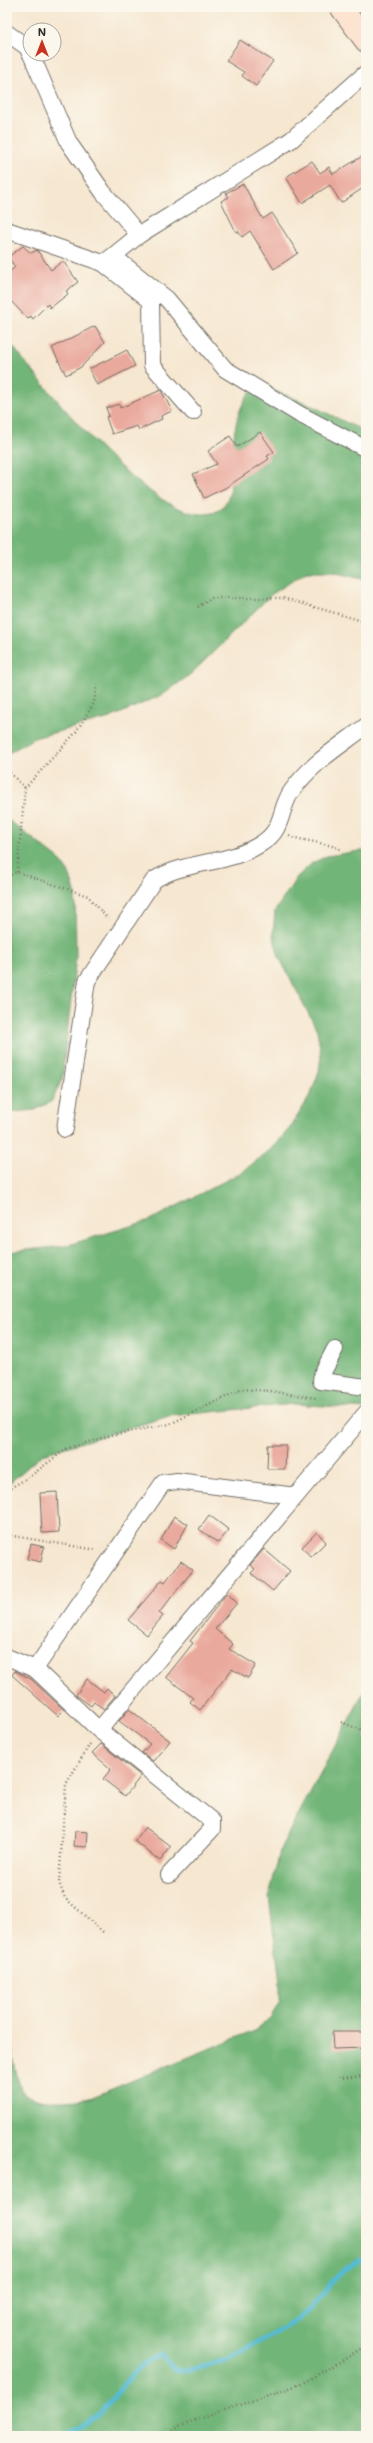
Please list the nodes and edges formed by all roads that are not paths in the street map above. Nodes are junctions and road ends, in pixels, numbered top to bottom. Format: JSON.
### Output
{"nodes":[{"id":1,"x":341,"y":7,"type":"edge"},
{"id":2,"x":7,"y":33,"type":"edge"},
{"id":3,"x":366,"y":41,"type":"edge"},
{"id":4,"x":22,"y":44,"type":"edge"},
{"id":5,"x":34,"y":62,"type":"edge"},
{"id":6,"x":366,"y":73,"type":"edge"},
{"id":7,"x":7,"y":230,"type":"edge"},
{"id":8,"x":139,"y":235,"type":"junction"},
{"id":9,"x":108,"y":259,"type":"junction"},
{"id":10,"x":193,"y":412,"type":"dead end"},
{"id":11,"x":366,"y":449,"type":"edge"},
{"id":12,"x":366,"y":726,"type":"edge"},
{"id":13,"x":65,"y":1129,"type":"dead end"},
{"id":14,"x":335,"y":1349,"type":"dead end"},
{"id":15,"x":366,"y":1387,"type":"edge"},
{"id":16,"x":366,"y":1413,"type":"edge"},
{"id":17,"x":296,"y":1496,"type":"junction"},
{"id":18,"x":7,"y":1657,"type":"edge"},
{"id":19,"x":35,"y":1669,"type":"junction"},
{"id":20,"x":99,"y":1730,"type":"junction"},
{"id":21,"x":169,"y":1876,"type":"dead end"}],
"edges":[{"from":1,"to":3,"type":"main road"},
{"from":2,"to":4,"type":"street"},
{"from":5,"to":8,"type":"street"},
{"from":6,"to":8,"type":"street"},
{"from":7,"to":9,"type":"street"},
{"from":8,"to":9,"type":"street"},
{"from":9,"to":10,"type":"street"},
{"from":9,"to":11,"type":"street"},
{"from":12,"to":13,"type":"street"},
{"from":14,"to":15,"type":"street"},
{"from":16,"to":17,"type":"street"},
{"from":17,"to":19,"type":"street"},
{"from":17,"to":20,"type":"street"},
{"from":18,"to":19,"type":"street"},
{"from":19,"to":20,"type":"street"},
{"from":20,"to":21,"type":"street"}]}
